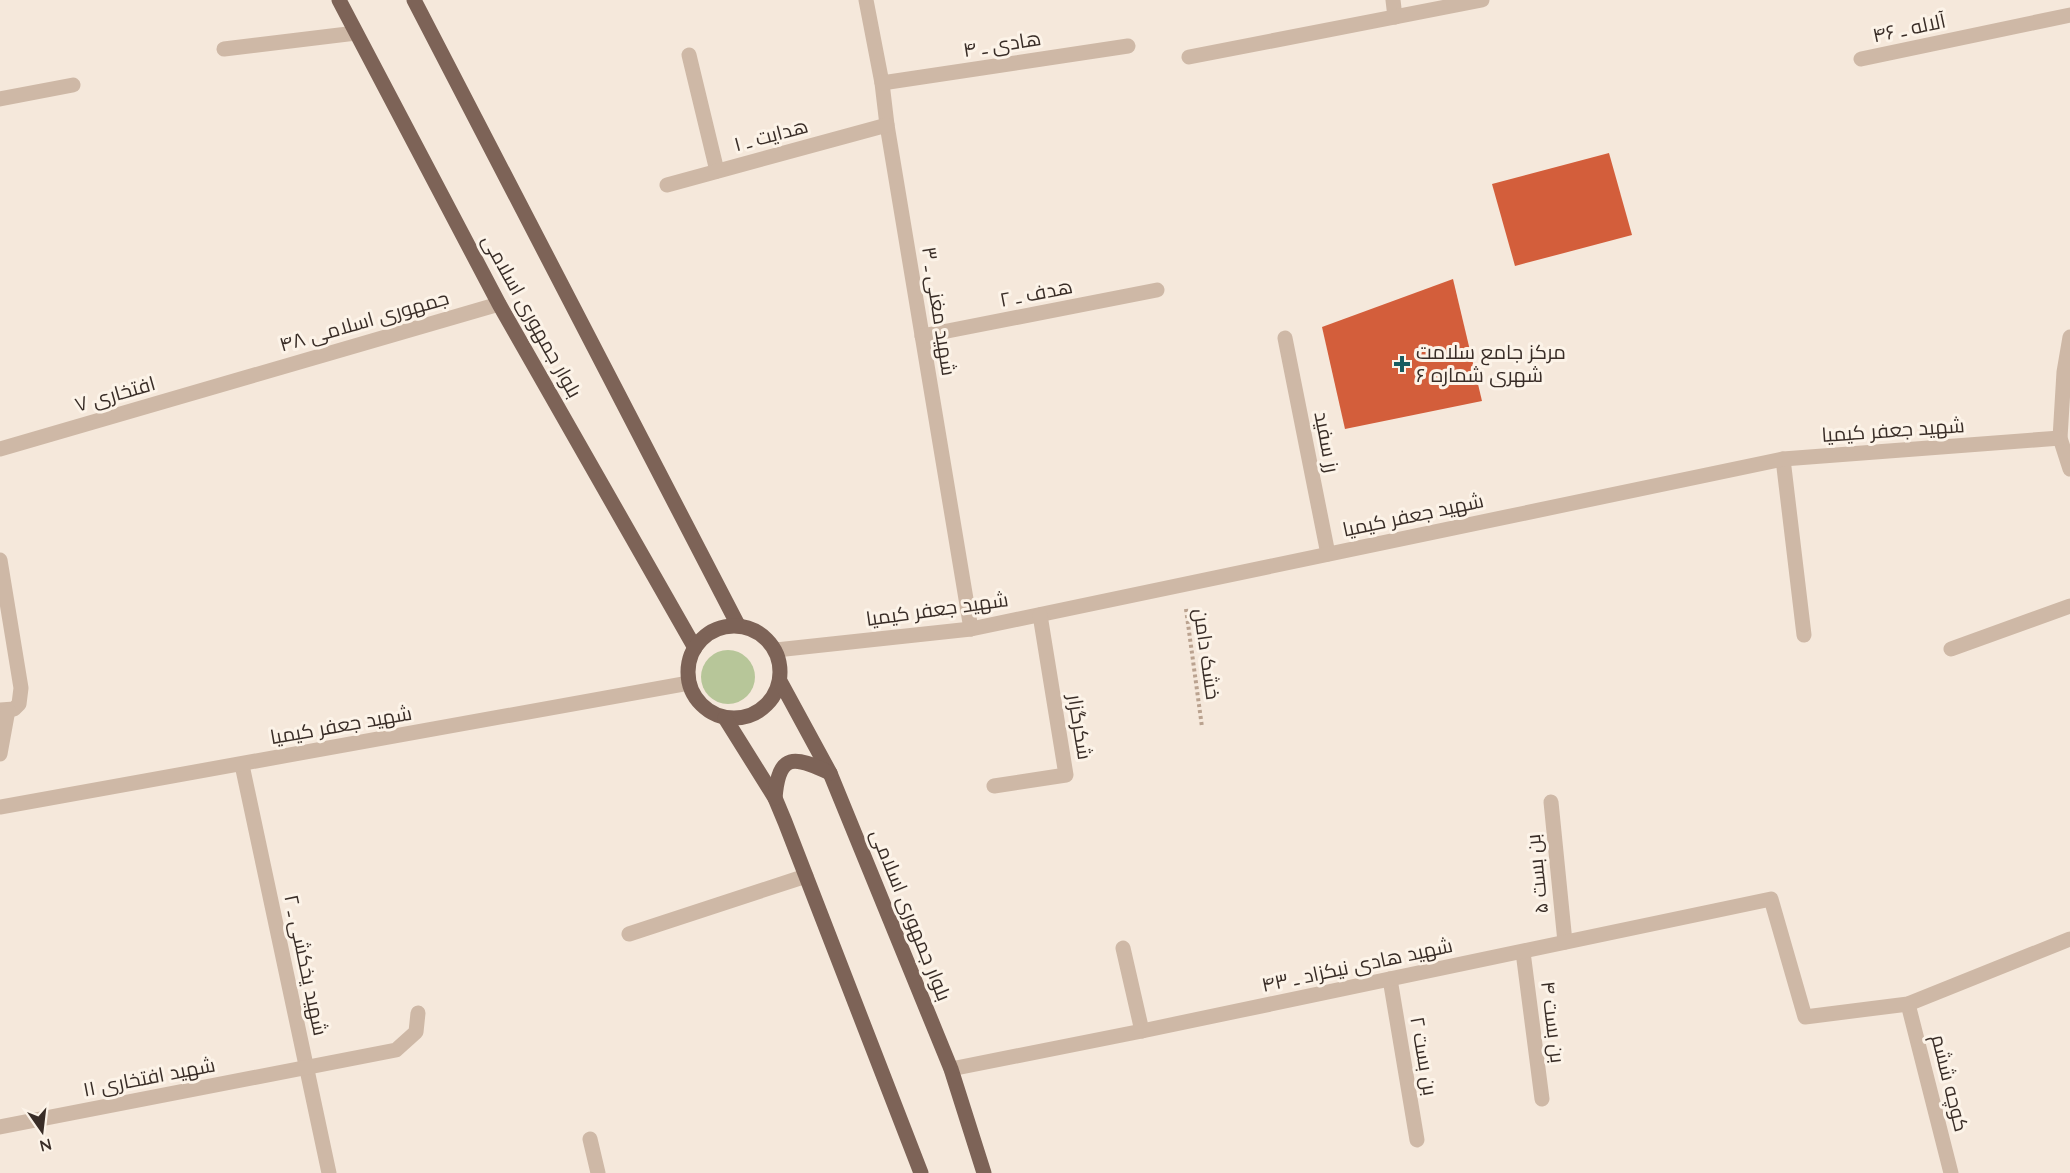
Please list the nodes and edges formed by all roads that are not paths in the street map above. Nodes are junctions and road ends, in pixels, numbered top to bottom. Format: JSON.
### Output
{"nodes":[{"id":1,"x":339,"y":0,"type":"edge"},
{"id":2,"x":414,"y":0,"type":"edge"},
{"id":3,"x":866,"y":0,"type":"edge"},
{"id":4,"x":1393,"y":0,"type":"edge"},
{"id":5,"x":1482,"y":0,"type":"edge"},
{"id":6,"x":2070,"y":15,"type":"edge"},
{"id":7,"x":1395,"y":17,"type":"junction"},
{"id":8,"x":356,"y":33,"type":"junction"},
{"id":9,"x":1128,"y":46,"type":"dead end"},
{"id":10,"x":224,"y":49,"type":"dead end"},
{"id":11,"x":689,"y":55,"type":"dead end"},
{"id":12,"x":1189,"y":57,"type":"dead end"},
{"id":13,"x":1862,"y":60,"type":"dead end"},
{"id":14,"x":882,"y":83,"type":"junction"},
{"id":15,"x":73,"y":85,"type":"dead end"},
{"id":16,"x":0,"y":99,"type":"edge"},
{"id":17,"x":887,"y":125,"type":"junction"},
{"id":18,"x":717,"y":171,"type":"junction"},
{"id":19,"x":667,"y":185,"type":"dead end"},
{"id":20,"x":1157,"y":290,"type":"dead end"},
{"id":21,"x":499,"y":304,"type":"junction"},
{"id":22,"x":922,"y":336,"type":"junction"},
{"id":23,"x":2070,"y":337,"type":"edge"},
{"id":24,"x":1285,"y":339,"type":"dead end"},
{"id":25,"x":241,"y":379,"type":"joint"},
{"id":26,"x":2060,"y":438,"type":"junction"},
{"id":27,"x":0,"y":449,"type":"edge"},
{"id":28,"x":1783,"y":459,"type":"junction"},
{"id":29,"x":2070,"y":469,"type":"edge"},
{"id":30,"x":1328,"y":554,"type":"junction"},
{"id":31,"x":0,"y":560,"type":"edge"},
{"id":32,"x":2070,"y":606,"type":"edge"},
{"id":33,"x":1040,"y":615,"type":"junction"},
{"id":34,"x":738,"y":626,"type":"junction"},
{"id":35,"x":971,"y":629,"type":"junction"},
{"id":36,"x":1804,"y":635,"type":"dead end"},
{"id":37,"x":695,"y":648,"type":"junction"},
{"id":38,"x":1951,"y":649,"type":"dead end"},
{"id":39,"x":776,"y":650,"type":"junction"},
{"id":40,"x":780,"y":681,"type":"junction"},
{"id":41,"x":689,"y":683,"type":"junction"},
{"id":42,"x":4,"y":710,"type":"edge"},
{"id":43,"x":725,"y":718,"type":"junction"},
{"id":44,"x":0,"y":754,"type":"edge"},
{"id":45,"x":242,"y":765,"type":"junction"},
{"id":46,"x":830,"y":773,"type":"junction"},
{"id":47,"x":994,"y":786,"type":"dead end"},
{"id":48,"x":775,"y":798,"type":"junction"},
{"id":49,"x":1551,"y":802,"type":"dead end"},
{"id":50,"x":0,"y":807,"type":"edge"},
{"id":51,"x":806,"y":876,"type":"junction"},
{"id":52,"x":629,"y":934,"type":"dead end"},
{"id":53,"x":2070,"y":939,"type":"edge"},
{"id":54,"x":1565,"y":942,"type":"junction"},
{"id":55,"x":1123,"y":948,"type":"dead end"},
{"id":56,"x":1523,"y":952,"type":"junction"},
{"id":57,"x":1390,"y":979,"type":"junction"},
{"id":58,"x":1908,"y":1004,"type":"junction"},
{"id":59,"x":418,"y":1013,"type":"dead end"},
{"id":60,"x":1142,"y":1031,"type":"junction"},
{"id":61,"x":306,"y":1069,"type":"junction"},
{"id":62,"x":951,"y":1069,"type":"junction"},
{"id":63,"x":1542,"y":1099,"type":"dead end"},
{"id":64,"x":0,"y":1127,"type":"edge"},
{"id":65,"x":590,"y":1139,"type":"dead end"},
{"id":66,"x":1417,"y":1140,"type":"dead end"},
{"id":67,"x":328,"y":1173,"type":"edge"},
{"id":68,"x":598,"y":1173,"type":"edge"},
{"id":69,"x":921,"y":1173,"type":"edge"},
{"id":70,"x":984,"y":1173,"type":"edge"},
{"id":71,"x":1951,"y":1173,"type":"edge"}],
"edges":[{"from":1,"to":8,"type":"main road","name":"بلوار جمهوری اسلامی"},
{"from":2,"to":34,"type":"main road","name":"بلوار جمهوری اسلامی"},
{"from":3,"to":14,"type":"street","name":"شهید مغنی ـ ۳"},
{"from":4,"to":7,"type":"street"},
{"from":5,"to":7,"type":"street"},
{"from":6,"to":13,"type":"street","name":"آلاله ـ ۴۶"},
{"from":7,"to":12,"type":"street"},
{"from":8,"to":10,"type":"street"},
{"from":8,"to":21,"type":"main road","name":"بلوار جمهوری اسلامی"},
{"from":9,"to":14,"type":"street","name":"هادی ـ ۴"},
{"from":11,"to":18,"type":"street"},
{"from":14,"to":17,"type":"street","name":"شهید مغنی ـ ۳"},
{"from":15,"to":16,"type":"street"},
{"from":17,"to":18,"type":"street","name":"هدایت ـ ۱"},
{"from":17,"to":22,"type":"street","name":"شهید مغنی ـ ۳"},
{"from":18,"to":19,"type":"street","name":"هدایت ـ ۱"},
{"from":20,"to":22,"type":"street","name":"هدف ـ ۲"},
{"from":21,"to":25,"type":"street","name":"جمهوری اسلامی ۴۸"},
{"from":21,"to":37,"type":"main road","name":"بلوار جمهوری اسلامی"},
{"from":22,"to":35,"type":"street","name":"شهید مغنی ـ ۳"},
{"from":23,"to":26,"type":"street"},
{"from":24,"to":30,"type":"street","name":"رز سفید"},
{"from":25,"to":27,"type":"street","name":"افتخاری ۷"},
{"from":26,"to":28,"type":"street","name":"شهید جعفر کیمیا"},
{"from":26,"to":29,"type":"street"},
{"from":28,"to":30,"type":"street","name":"شهید جعفر کیمیا"},
{"from":28,"to":36,"type":"street"},
{"from":30,"to":33,"type":"street","name":"شهید جعفر کیمیا"},
{"from":31,"to":42,"type":"street"},
{"from":32,"to":38,"type":"street"},
{"from":33,"to":35,"type":"street","name":"شهید جعفر کیمیا"},
{"from":33,"to":47,"type":"street","name":"شکرگزار"},
{"from":34,"to":37,"type":"main road"},
{"from":34,"to":39,"type":"main road"},
{"from":35,"to":39,"type":"street","name":"شهید جعفر کیمیا"},
{"from":37,"to":41,"type":"main road"},
{"from":39,"to":40,"type":"main road"},
{"from":40,"to":43,"type":"main road"},
{"from":40,"to":46,"type":"main road","name":"بلوار جمهوری اسلامی"},
{"from":41,"to":43,"type":"main road"},
{"from":41,"to":45,"type":"street","name":"شهید جعفر کیمیا"},
{"from":42,"to":44,"type":"street"},
{"from":43,"to":48,"type":"main road"},
{"from":45,"to":50,"type":"street","name":"شهید جعفر کیمیا"},
{"from":45,"to":61,"type":"street","name":"شهید یخکشی ـ ۲"},
{"from":46,"to":48,"type":"main road"},
{"from":46,"to":62,"type":"main road","name":"بلوار جمهوری اسلامی"},
{"from":48,"to":51,"type":"main road"},
{"from":49,"to":54,"type":"street","name":"بن بست ۵"},
{"from":51,"to":52,"type":"street"},
{"from":51,"to":69,"type":"main road"},
{"from":53,"to":58,"type":"street"},
{"from":54,"to":56,"type":"street","name":"شهید هادی نیکزاد ـ ۴۳"},
{"from":54,"to":58,"type":"street","name":"شهید هادی نیکزاد ـ ۴۳"},
{"from":55,"to":60,"type":"street"},
{"from":56,"to":57,"type":"street","name":"شهید هادی نیکزاد ـ ۴۳"},
{"from":56,"to":63,"type":"street","name":"بن بست ۴"},
{"from":57,"to":60,"type":"street","name":"شهید هادی نیکزاد ـ ۴۳"},
{"from":57,"to":66,"type":"street","name":"بن بست ۲"},
{"from":58,"to":71,"type":"street","name":"کوچه ششم"},
{"from":59,"to":61,"type":"street","name":"شهید افتخاری ۱۱"},
{"from":60,"to":62,"type":"street","name":"شهید هادی نیکزاد ـ ۴۳"},
{"from":61,"to":64,"type":"street","name":"شهید افتخاری ۱۱"},
{"from":61,"to":67,"type":"street","name":"شهید یخکشی ـ ۲"},
{"from":62,"to":70,"type":"main road","name":"بلوار جمهوری اسلامی"},
{"from":65,"to":68,"type":"street"}]}
